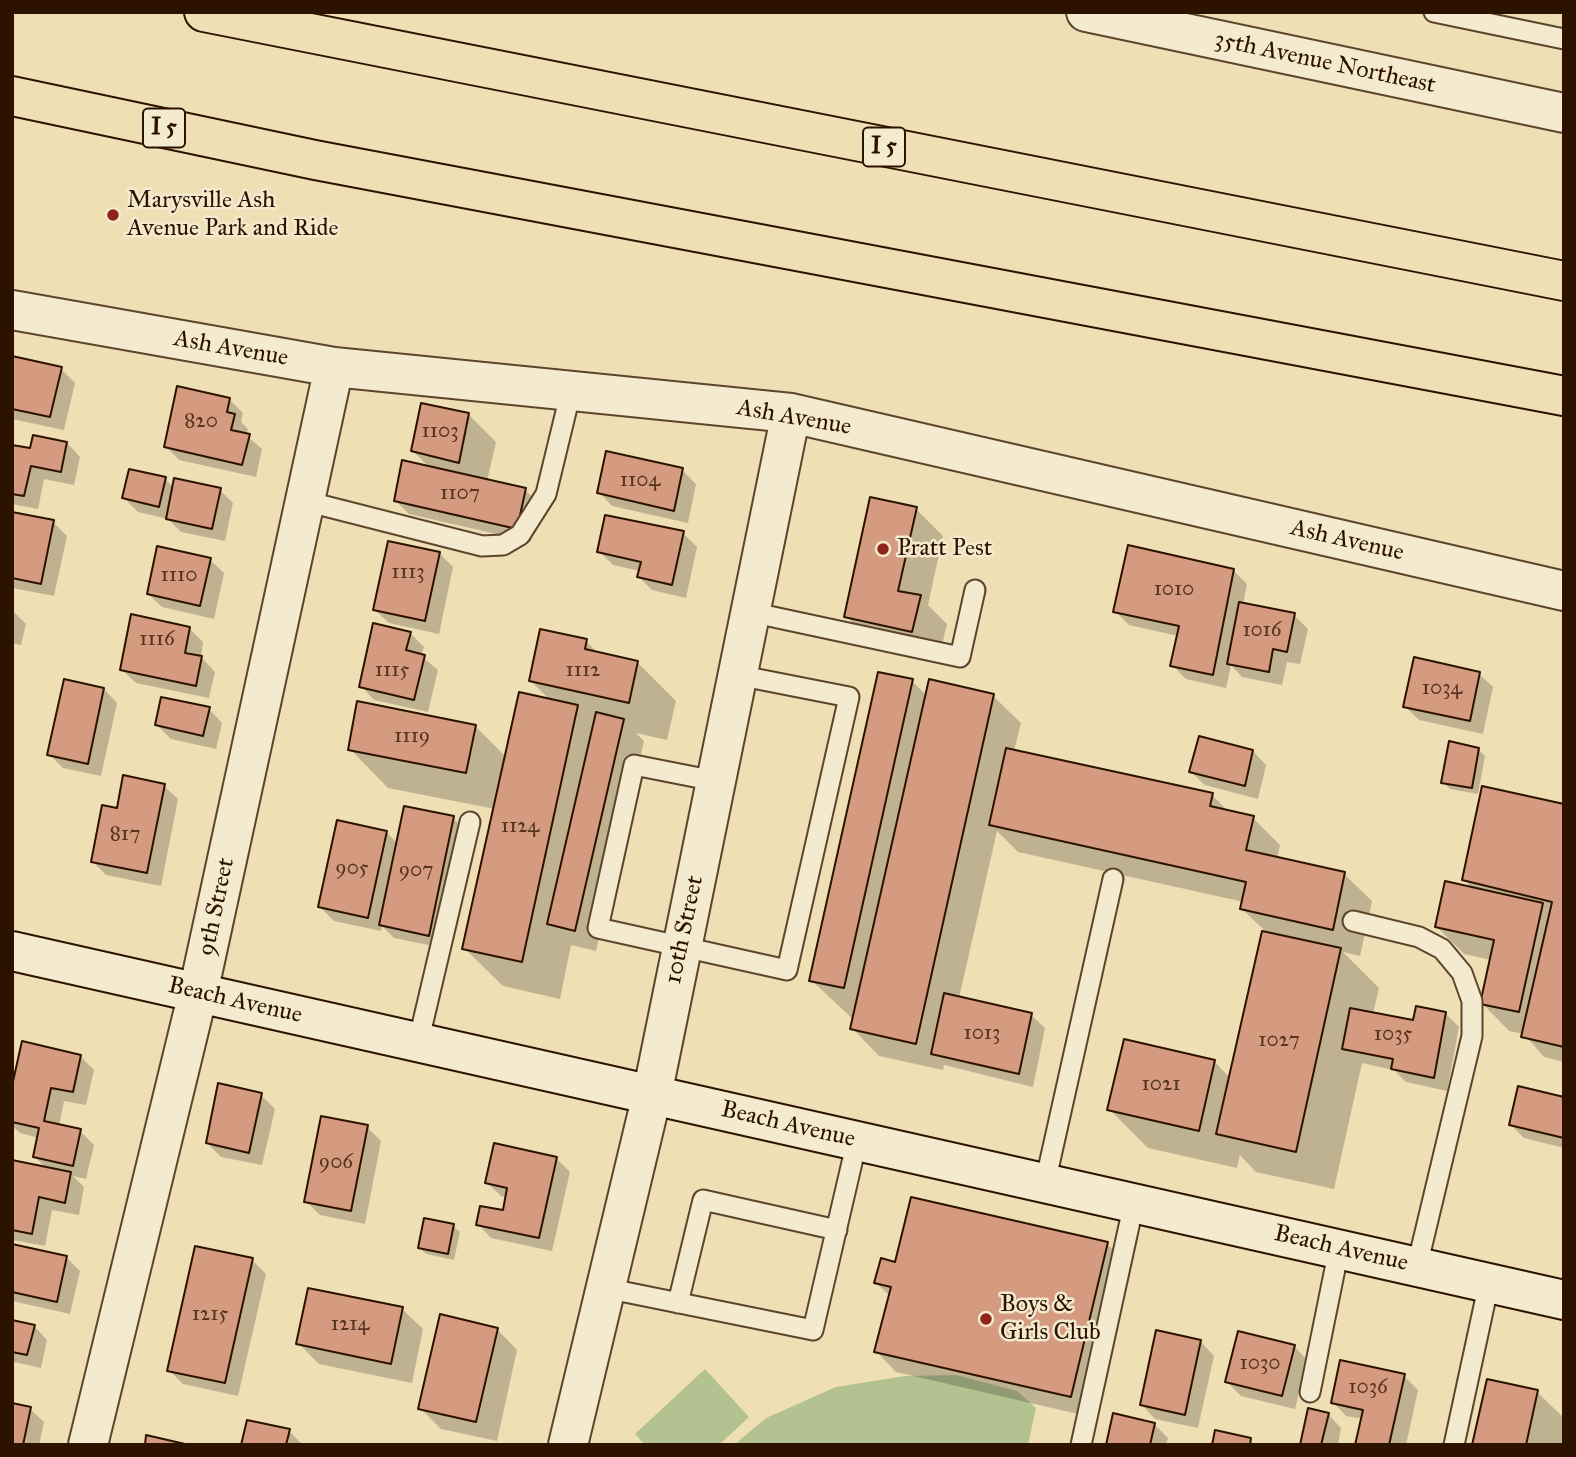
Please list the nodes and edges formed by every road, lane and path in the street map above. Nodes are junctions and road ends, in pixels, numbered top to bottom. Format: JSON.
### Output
{"nodes":[{"id":1,"x":204,"y":12,"type":"edge"},
{"id":2,"x":1086,"y":12,"type":"edge"},
{"id":3,"x":1434,"y":12,"type":"edge"},
{"id":4,"x":1130,"y":17,"type":"edge"},
{"id":5,"x":1564,"y":39,"type":"edge"},
{"id":6,"x":12,"y":96,"type":"edge"},
{"id":7,"x":1564,"y":113,"type":"edge"},
{"id":8,"x":12,"y":123,"type":"edge"},
{"id":9,"x":315,"y":160,"type":"junction"},
{"id":10,"x":1564,"y":281,"type":"edge"},
{"id":11,"x":12,"y":310,"type":"edge"},
{"id":12,"x":334,"y":367,"type":"junction"},
{"id":13,"x":571,"y":391,"type":"junction"},
{"id":14,"x":1564,"y":396,"type":"edge"},
{"id":15,"x":791,"y":413,"type":"junction"},
{"id":16,"x":305,"y":500,"type":"junction"},
{"id":17,"x":975,"y":590,"type":"dead end"},
{"id":18,"x":1564,"y":591,"type":"edge"},
{"id":19,"x":750,"y":612,"type":"junction"},
{"id":20,"x":737,"y":676,"type":"junction"},
{"id":21,"x":715,"y":781,"type":"junction"},
{"id":22,"x":470,"y":822,"type":"dead end"},
{"id":23,"x":1113,"y":879,"type":"dead end"},
{"id":24,"x":1353,"y":921,"type":"dead end"},
{"id":25,"x":681,"y":946,"type":"junction"},
{"id":26,"x":12,"y":951,"type":"edge"},
{"id":27,"x":198,"y":993,"type":"junction"},
{"id":28,"x":418,"y":1042,"type":"junction"},
{"id":29,"x":652,"y":1095,"type":"junction"},
{"id":30,"x":857,"y":1141,"type":"junction"},
{"id":31,"x":1045,"y":1183,"type":"junction"},
{"id":32,"x":1134,"y":1203,"type":"junction"},
{"id":33,"x":836,"y":1230,"type":"junction"},
{"id":34,"x":1339,"y":1249,"type":"junction"},
{"id":35,"x":1418,"y":1266,"type":"junction"},
{"id":36,"x":1489,"y":1283,"type":"junction"},
{"id":37,"x":605,"y":1288,"type":"junction"},
{"id":38,"x":1564,"y":1300,"type":"edge"},
{"id":39,"x":678,"y":1303,"type":"junction"},
{"id":40,"x":1310,"y":1392,"type":"dead end"},
{"id":41,"x":88,"y":1445,"type":"edge"},
{"id":42,"x":568,"y":1445,"type":"edge"},
{"id":43,"x":1081,"y":1445,"type":"edge"},
{"id":44,"x":1454,"y":1445,"type":"edge"}],
"edges":[{"from":1,"to":10,"type":"highway","number":"I 5"},
{"from":2,"to":4,"type":"street","name":"35th Avenue Northeast"},
{"from":3,"to":5,"type":"lane"},
{"from":4,"to":7,"type":"street","name":"35th Avenue Northeast"},
{"from":6,"to":9,"type":"highway","number":"I 5"},
{"from":8,"to":9,"type":"highway"},
{"from":9,"to":14,"type":"highway","number":"I 5"},
{"from":11,"to":12,"type":"street","name":"Ash Avenue"},
{"from":12,"to":13,"type":"street","name":"Ash Avenue"},
{"from":12,"to":16,"type":"street","name":"9th Street"},
{"from":13,"to":15,"type":"street","name":"Ash Avenue"},
{"from":13,"to":16,"type":"lane"},
{"from":15,"to":18,"type":"street","name":"Ash Avenue"},
{"from":15,"to":19,"type":"street","name":"10th Street"},
{"from":16,"to":27,"type":"street","name":"9th Street"},
{"from":17,"to":19,"type":"lane"},
{"from":19,"to":20,"type":"street","name":"10th Street"},
{"from":20,"to":21,"type":"street","name":"10th Street"},
{"from":20,"to":25,"type":"lane"},
{"from":21,"to":25,"type":"street","name":"10th Street"},
{"from":21,"to":25,"type":"lane"},
{"from":22,"to":28,"type":"lane"},
{"from":23,"to":31,"type":"lane"},
{"from":24,"to":35,"type":"lane"},
{"from":25,"to":29,"type":"street","name":"10th Street"},
{"from":26,"to":27,"type":"street","name":"Beach Avenue"},
{"from":27,"to":28,"type":"street","name":"Beach Avenue"},
{"from":27,"to":41,"type":"street","name":"9th Street"},
{"from":28,"to":29,"type":"street","name":"Beach Avenue"},
{"from":29,"to":30,"type":"street","name":"Beach Avenue"},
{"from":29,"to":37,"type":"street","name":"10th Street"},
{"from":30,"to":31,"type":"street","name":"Beach Avenue"},
{"from":30,"to":33,"type":"lane"},
{"from":31,"to":32,"type":"street","name":"Beach Avenue"},
{"from":32,"to":34,"type":"street","name":"Beach Avenue"},
{"from":32,"to":43,"type":"lane"},
{"from":33,"to":39,"type":"lane"},
{"from":33,"to":39,"type":"lane"},
{"from":34,"to":35,"type":"street","name":"Beach Avenue"},
{"from":34,"to":40,"type":"lane"},
{"from":35,"to":36,"type":"street","name":"Beach Avenue"},
{"from":36,"to":38,"type":"street","name":"Beach Avenue"},
{"from":36,"to":44,"type":"lane"},
{"from":37,"to":39,"type":"lane"},
{"from":37,"to":42,"type":"street","name":"10th Street"}]}
